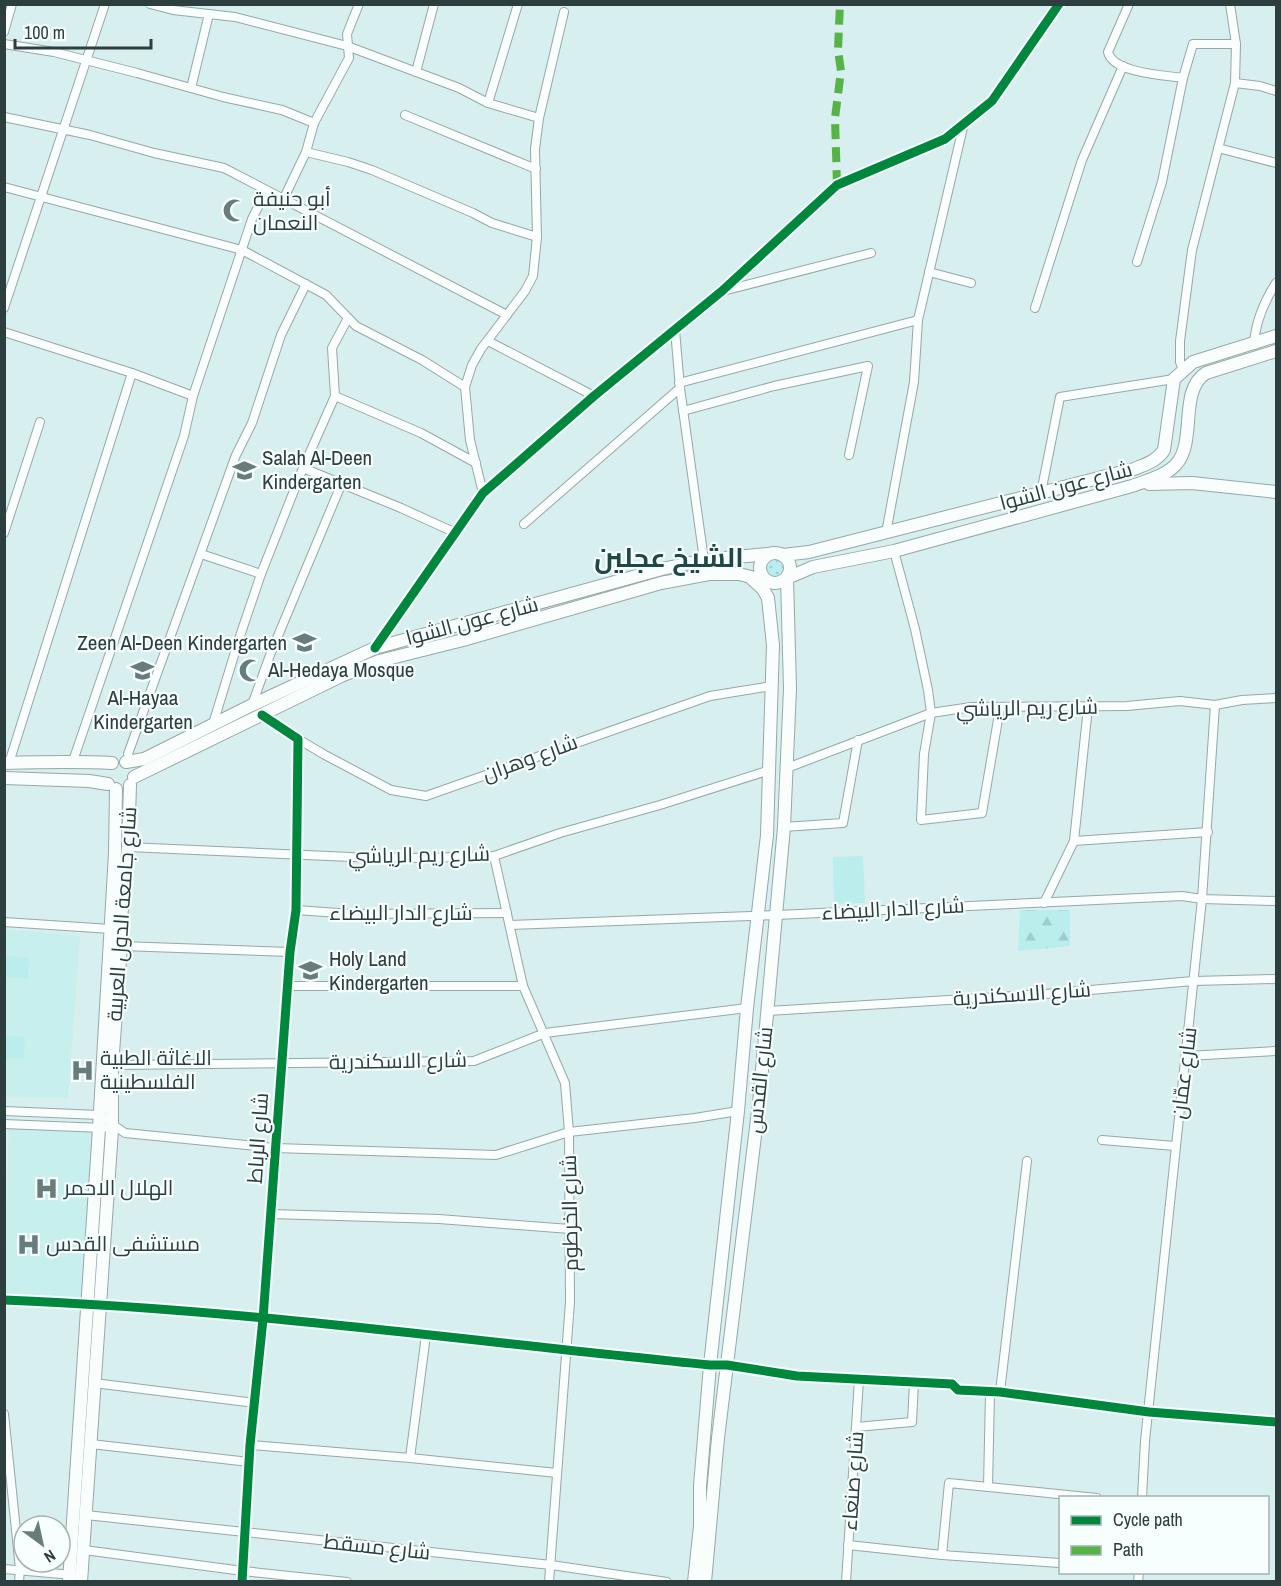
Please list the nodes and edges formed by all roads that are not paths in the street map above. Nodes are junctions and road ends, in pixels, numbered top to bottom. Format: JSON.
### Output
{"nodes":[{"id":1,"x":12,"y":4,"type":"edge"},
{"id":2,"x":105,"y":4,"type":"edge"},
{"id":3,"x":150,"y":4,"type":"edge"},
{"id":4,"x":359,"y":4,"type":"edge"},
{"id":5,"x":434,"y":4,"type":"edge"},
{"id":6,"x":518,"y":4,"type":"edge"},
{"id":7,"x":1059,"y":4,"type":"edge"},
{"id":8,"x":1129,"y":4,"type":"edge"},
{"id":9,"x":1230,"y":4,"type":"edge"},
{"id":10,"x":564,"y":12,"type":"dead end"},
{"id":11,"x":209,"y":14,"type":"junction"},
{"id":12,"x":4,"y":32,"type":"edge"},
{"id":13,"x":4,"y":44,"type":"edge"},
{"id":14,"x":1236,"y":44,"type":"junction"},
{"id":15,"x":347,"y":46,"type":"junction"},
{"id":16,"x":85,"y":61,"type":"junction"},
{"id":17,"x":1123,"y":66,"type":"junction"},
{"id":18,"x":416,"y":72,"type":"junction"},
{"id":19,"x":1183,"y":78,"type":"junction"},
{"id":20,"x":1235,"y":83,"type":"junction"},
{"id":21,"x":191,"y":88,"type":"junction"},
{"id":22,"x":1276,"y":91,"type":"edge"},
{"id":23,"x":488,"y":103,"type":"junction"},
{"id":24,"x":405,"y":115,"type":"dead end"},
{"id":25,"x":4,"y":117,"type":"edge"},
{"id":26,"x":539,"y":118,"type":"junction"},
{"id":27,"x":314,"y":123,"type":"junction"},
{"id":28,"x":964,"y":123,"type":"junction"},
{"id":29,"x":63,"y":130,"type":"junction"},
{"id":30,"x":1218,"y":148,"type":"junction"},
{"id":31,"x":306,"y":152,"type":"junction"},
{"id":32,"x":1276,"y":162,"type":"edge"},
{"id":33,"x":536,"y":169,"type":"junction"},
{"id":34,"x":4,"y":187,"type":"edge"},
{"id":35,"x":267,"y":191,"type":"junction"},
{"id":36,"x":42,"y":198,"type":"junction"},
{"id":37,"x":283,"y":200,"type":"junction"},
{"id":38,"x":537,"y":237,"type":"junction"},
{"id":39,"x":242,"y":250,"type":"junction"},
{"id":40,"x":871,"y":253,"type":"dead end"},
{"id":41,"x":1137,"y":262,"type":"dead end"},
{"id":42,"x":929,"y":272,"type":"junction"},
{"id":43,"x":1276,"y":283,"type":"edge"},
{"id":44,"x":306,"y":284,"type":"junction"},
{"id":45,"x":971,"y":284,"type":"dead end"},
{"id":46,"x":722,"y":291,"type":"junction"},
{"id":47,"x":4,"y":308,"type":"edge"},
{"id":48,"x":1035,"y":308,"type":"dead end"},
{"id":49,"x":507,"y":315,"type":"junction"},
{"id":50,"x":348,"y":318,"type":"junction"},
{"id":51,"x":918,"y":320,"type":"junction"},
{"id":52,"x":675,"y":330,"type":"junction"},
{"id":53,"x":4,"y":332,"type":"edge"},
{"id":54,"x":1276,"y":336,"type":"edge"},
{"id":55,"x":488,"y":341,"type":"junction"},
{"id":56,"x":1254,"y":343,"type":"junction"},
{"id":57,"x":1276,"y":351,"type":"edge"},
{"id":58,"x":1255,"y":358,"type":"junction"},
{"id":59,"x":132,"y":373,"type":"junction"},
{"id":60,"x":1179,"y":375,"type":"junction"},
{"id":61,"x":680,"y":386,"type":"junction"},
{"id":62,"x":465,"y":387,"type":"junction"},
{"id":63,"x":193,"y":396,"type":"junction"},
{"id":64,"x":334,"y":396,"type":"junction"},
{"id":65,"x":594,"y":396,"type":"junction"},
{"id":66,"x":683,"y":411,"type":"junction"},
{"id":67,"x":40,"y":422,"type":"dead end"},
{"id":68,"x":1184,"y":452,"type":"junction"},
{"id":69,"x":849,"y":455,"type":"dead end"},
{"id":70,"x":476,"y":463,"type":"junction"},
{"id":71,"x":303,"y":468,"type":"junction"},
{"id":72,"x":1192,"y":483,"type":"junction"},
{"id":73,"x":341,"y":485,"type":"junction"},
{"id":74,"x":1132,"y":486,"type":"junction"},
{"id":75,"x":1276,"y":492,"type":"edge"},
{"id":76,"x":483,"y":493,"type":"junction"},
{"id":77,"x":1041,"y":493,"type":"junction"},
{"id":78,"x":524,"y":524,"type":"dead end"},
{"id":79,"x":4,"y":533,"type":"edge"},
{"id":80,"x":456,"y":533,"type":"junction"},
{"id":81,"x":886,"y":533,"type":"junction"},
{"id":82,"x":894,"y":551,"type":"junction"},
{"id":83,"x":201,"y":554,"type":"junction"},
{"id":84,"x":768,"y":554,"type":"junction"},
{"id":85,"x":783,"y":555,"type":"junction"},
{"id":86,"x":704,"y":560,"type":"junction"},
{"id":87,"x":806,"y":570,"type":"junction"},
{"id":88,"x":261,"y":574,"type":"junction"},
{"id":89,"x":750,"y":577,"type":"junction"},
{"id":90,"x":788,"y":578,"type":"junction"},
{"id":91,"x":765,"y":580,"type":"junction"},
{"id":92,"x":787,"y":596,"type":"junction"},
{"id":93,"x":768,"y":598,"type":"junction"},
{"id":94,"x":375,"y":648,"type":"junction"},
{"id":95,"x":772,"y":686,"type":"junction"},
{"id":96,"x":1276,"y":698,"type":"edge"},
{"id":97,"x":252,"y":705,"type":"junction"},
{"id":98,"x":1215,"y":705,"type":"junction"},
{"id":99,"x":1088,"y":707,"type":"junction"},
{"id":100,"x":1000,"y":708,"type":"junction"},
{"id":101,"x":931,"y":713,"type":"junction"},
{"id":102,"x":262,"y":715,"type":"junction"},
{"id":103,"x":213,"y":724,"type":"junction"},
{"id":104,"x":298,"y":739,"type":"junction"},
{"id":105,"x":858,"y":740,"type":"junction"},
{"id":106,"x":127,"y":758,"type":"junction"},
{"id":107,"x":73,"y":761,"type":"junction"},
{"id":108,"x":7,"y":763,"type":"edge"},
{"id":109,"x":112,"y":763,"type":"junction"},
{"id":110,"x":787,"y":768,"type":"junction"},
{"id":111,"x":770,"y":770,"type":"junction"},
{"id":112,"x":4,"y":778,"type":"edge"},
{"id":113,"x":132,"y":781,"type":"junction"},
{"id":114,"x":112,"y":786,"type":"junction"},
{"id":115,"x":784,"y":827,"type":"junction"},
{"id":116,"x":1208,"y":832,"type":"junction"},
{"id":117,"x":1074,"y":841,"type":"junction"},
{"id":118,"x":128,"y":847,"type":"junction"},
{"id":119,"x":296,"y":854,"type":"junction"},
{"id":120,"x":494,"y":856,"type":"junction"},
{"id":121,"x":1202,"y":899,"type":"junction"},
{"id":122,"x":1276,"y":901,"type":"edge"},
{"id":123,"x":1044,"y":903,"type":"junction"},
{"id":124,"x":296,"y":910,"type":"junction"},
{"id":125,"x":507,"y":913,"type":"junction"},
{"id":126,"x":777,"y":915,"type":"junction"},
{"id":127,"x":757,"y":916,"type":"junction"},
{"id":128,"x":4,"y":922,"type":"edge"},
{"id":129,"x":510,"y":925,"type":"junction"},
{"id":130,"x":111,"y":929,"type":"junction"},
{"id":131,"x":121,"y":946,"type":"junction"},
{"id":132,"x":290,"y":952,"type":"junction"},
{"id":133,"x":1276,"y":978,"type":"edge"},
{"id":134,"x":1193,"y":981,"type":"junction"},
{"id":135,"x":288,"y":986,"type":"junction"},
{"id":136,"x":523,"y":986,"type":"junction"},
{"id":137,"x":747,"y":1008,"type":"junction"},
{"id":138,"x":768,"y":1011,"type":"junction"},
{"id":139,"x":545,"y":1033,"type":"junction"},
{"id":140,"x":1276,"y":1051,"type":"edge"},
{"id":141,"x":1187,"y":1056,"type":"junction"},
{"id":142,"x":282,"y":1063,"type":"junction"},
{"id":143,"x":115,"y":1065,"type":"dead end"},
{"id":144,"x":4,"y":1111,"type":"edge"},
{"id":145,"x":738,"y":1111,"type":"junction"},
{"id":146,"x":106,"y":1123,"type":"junction"},
{"id":147,"x":4,"y":1124,"type":"edge"},
{"id":148,"x":569,"y":1132,"type":"junction"},
{"id":149,"x":1102,"y":1140,"type":"dead end"},
{"id":150,"x":1175,"y":1146,"type":"junction"},
{"id":151,"x":275,"y":1148,"type":"junction"},
{"id":152,"x":1027,"y":1161,"type":"dead end"},
{"id":153,"x":271,"y":1214,"type":"junction"},
{"id":154,"x":570,"y":1229,"type":"junction"},
{"id":155,"x":4,"y":1300,"type":"edge"},
{"id":156,"x":93,"y":1304,"type":"junction"},
{"id":157,"x":263,"y":1319,"type":"junction"},
{"id":158,"x":426,"y":1335,"type":"junction"},
{"id":159,"x":567,"y":1351,"type":"junction"},
{"id":160,"x":711,"y":1365,"type":"junction"},
{"id":161,"x":727,"y":1365,"type":"junction"},
{"id":162,"x":860,"y":1380,"type":"junction"},
{"id":163,"x":914,"y":1382,"type":"junction"},
{"id":164,"x":94,"y":1383,"type":"junction"},
{"id":165,"x":990,"y":1392,"type":"junction"},
{"id":166,"x":1000,"y":1392,"type":"junction"},
{"id":167,"x":255,"y":1403,"type":"junction"},
{"id":168,"x":1149,"y":1412,"type":"junction"},
{"id":169,"x":4,"y":1414,"type":"edge"},
{"id":170,"x":1276,"y":1422,"type":"edge"},
{"id":171,"x":856,"y":1427,"type":"junction"},
{"id":172,"x":90,"y":1444,"type":"junction"},
{"id":173,"x":250,"y":1445,"type":"junction"},
{"id":174,"x":410,"y":1458,"type":"junction"},
{"id":175,"x":249,"y":1462,"type":"junction"},
{"id":176,"x":557,"y":1473,"type":"junction"},
{"id":177,"x":988,"y":1487,"type":"junction"},
{"id":178,"x":1086,"y":1496,"type":"edge"},
{"id":179,"x":1142,"y":1496,"type":"edge"},
{"id":180,"x":14,"y":1514,"type":"edge"},
{"id":181,"x":86,"y":1515,"type":"junction"},
{"id":182,"x":246,"y":1533,"type":"junction"},
{"id":183,"x":848,"y":1545,"type":"junction"},
{"id":184,"x":84,"y":1550,"type":"junction"},
{"id":185,"x":942,"y":1555,"type":"junction"},
{"id":186,"x":1059,"y":1563,"type":"edge"},
{"id":187,"x":551,"y":1564,"type":"junction"},
{"id":188,"x":243,"y":1571,"type":"junction"},
{"id":189,"x":48,"y":1574,"type":"edge"},
{"id":190,"x":75,"y":1579,"type":"edge"},
{"id":191,"x":242,"y":1581,"type":"edge"},
{"id":192,"x":347,"y":1581,"type":"edge"},
{"id":193,"x":549,"y":1581,"type":"edge"},
{"id":194,"x":667,"y":1581,"type":"edge"},
{"id":195,"x":694,"y":1581,"type":"edge"},
{"id":196,"x":705,"y":1581,"type":"edge"},
{"id":197,"x":846,"y":1581,"type":"edge"}],
"edges":[{"from":1,"to":12,"type":"street"},
{"from":2,"to":16,"type":"street"},
{"from":3,"to":11,"type":"street"},
{"from":4,"to":15,"type":"street"},
{"from":5,"to":18,"type":"street"},
{"from":6,"to":23,"type":"street"},
{"from":7,"to":28,"type":"street"},
{"from":8,"to":17,"type":"street"},
{"from":9,"to":14,"type":"street"},
{"from":10,"to":26,"type":"street"},
{"from":11,"to":15,"type":"street"},
{"from":11,"to":21,"type":"street"},
{"from":13,"to":16,"type":"street"},
{"from":14,"to":19,"type":"street"},
{"from":14,"to":20,"type":"street"},
{"from":15,"to":18,"type":"street"},
{"from":15,"to":27,"type":"street"},
{"from":16,"to":21,"type":"street"},
{"from":16,"to":29,"type":"street"},
{"from":17,"to":19,"type":"street"},
{"from":17,"to":48,"type":"street"},
{"from":18,"to":23,"type":"street"},
{"from":19,"to":41,"type":"street"},
{"from":20,"to":22,"type":"street"},
{"from":20,"to":30,"type":"street"},
{"from":21,"to":27,"type":"street"},
{"from":23,"to":26,"type":"street"},
{"from":24,"to":33,"type":"street"},
{"from":25,"to":29,"type":"street"},
{"from":26,"to":33,"type":"street"},
{"from":27,"to":31,"type":"street"},
{"from":28,"to":42,"type":"street"},
{"from":28,"to":46,"type":"street"},
{"from":29,"to":35,"type":"street"},
{"from":29,"to":36,"type":"street"},
{"from":30,"to":32,"type":"street"},
{"from":30,"to":60,"type":"street"},
{"from":31,"to":37,"type":"street"},
{"from":31,"to":38,"type":"street"},
{"from":33,"to":38,"type":"street"},
{"from":34,"to":36,"type":"street"},
{"from":35,"to":37,"type":"street"},
{"from":35,"to":39,"type":"street"},
{"from":36,"to":39,"type":"street"},
{"from":36,"to":47,"type":"street"},
{"from":37,"to":49,"type":"street"},
{"from":38,"to":49,"type":"street"},
{"from":39,"to":44,"type":"street"},
{"from":39,"to":63,"type":"street"},
{"from":40,"to":46,"type":"street"},
{"from":42,"to":45,"type":"street"},
{"from":42,"to":51,"type":"street"},
{"from":43,"to":56,"type":"street"},
{"from":44,"to":50,"type":"street"},
{"from":44,"to":83,"type":"street"},
{"from":46,"to":52,"type":"street"},
{"from":49,"to":55,"type":"street"},
{"from":50,"to":62,"type":"street"},
{"from":50,"to":64,"type":"street"},
{"from":51,"to":61,"type":"street"},
{"from":51,"to":81,"type":"street"},
{"from":52,"to":61,"type":"street"},
{"from":52,"to":65,"type":"street"},
{"from":53,"to":59,"type":"street"},
{"from":54,"to":56,"type":"main road"},
{"from":55,"to":62,"type":"street"},
{"from":55,"to":65,"type":"street"},
{"from":56,"to":58,"type":"street"},
{"from":56,"to":60,"type":"main road"},
{"from":57,"to":58,"type":"main road"},
{"from":58,"to":68,"type":"main road"},
{"from":59,"to":63,"type":"street"},
{"from":59,"to":108,"type":"street"},
{"from":60,"to":77,"type":"main road","name":"شارع عون الشوا"},
{"from":60,"to":77,"type":"street"},
{"from":61,"to":66,"type":"street"},
{"from":61,"to":78,"type":"street"},
{"from":62,"to":70,"type":"street"},
{"from":63,"to":107,"type":"street"},
{"from":64,"to":70,"type":"street"},
{"from":64,"to":71,"type":"street"},
{"from":65,"to":76,"type":"street"},
{"from":66,"to":69,"type":"street"},
{"from":66,"to":86,"type":"street"},
{"from":67,"to":79,"type":"street"},
{"from":68,"to":72,"type":"main road"},
{"from":68,"to":74,"type":"main road","name":"شارع عون الشوا"},
{"from":70,"to":76,"type":"street"},
{"from":71,"to":73,"type":"street"},
{"from":71,"to":88,"type":"street"},
{"from":72,"to":74,"type":"main road","name":"شارع عون الشوا"},
{"from":72,"to":75,"type":"main road","name":"شارع عون الشوا"},
{"from":73,"to":80,"type":"street"},
{"from":73,"to":97,"type":"street"},
{"from":74,"to":82,"type":"main road","name":"شارع عون الشوا"},
{"from":76,"to":80,"type":"street"},
{"from":77,"to":81,"type":"main road","name":"شارع عون الشوا"},
{"from":80,"to":94,"type":"street"},
{"from":81,"to":85,"type":"main road","name":"شارع عون الشوا"},
{"from":82,"to":87,"type":"main road","name":"شارع عون الشوا"},
{"from":82,"to":101,"type":"street"},
{"from":83,"to":88,"type":"street"},
{"from":83,"to":106,"type":"street"},
{"from":84,"to":85,"type":"main road"},
{"from":84,"to":86,"type":"main road","name":"شارع عون الشوا"},
{"from":84,"to":91,"type":"main road"},
{"from":85,"to":90,"type":"main road"},
{"from":86,"to":94,"type":"main road","name":"شارع عون الشوا"},
{"from":87,"to":90,"type":"main road","name":"شارع عون الشوا"},
{"from":87,"to":92,"type":"main road"},
{"from":88,"to":103,"type":"street"},
{"from":89,"to":91,"type":"main road","name":"شارع عون الشوا"},
{"from":89,"to":93,"type":"main road"},
{"from":89,"to":102,"type":"main road","name":"شارع عون الشوا"},
{"from":90,"to":91,"type":"main road"},
{"from":90,"to":92,"type":"main road","name":"شارع القدس"},
{"from":91,"to":93,"type":"main road","name":"شارع القدس"},
{"from":92,"to":110,"type":"main road","name":"شارع القدس"},
{"from":93,"to":95,"type":"main road","name":"شارع القدس"},
{"from":94,"to":97,"type":"main road","name":"شارع عون الشوا"},
{"from":95,"to":104,"type":"street","name":"شارع وهران"},
{"from":95,"to":111,"type":"main road","name":"شارع القدس"},
{"from":96,"to":98,"type":"street","name":"شارع ريم الرياشي"},
{"from":97,"to":103,"type":"main road","name":"شارع عون الشوا"},
{"from":98,"to":99,"type":"street","name":"شارع ريم الرياشي"},
{"from":98,"to":116,"type":"street","name":"شارع عمّان"},
{"from":99,"to":100,"type":"street","name":"شارع ريم الرياشي"},
{"from":99,"to":117,"type":"street"},
{"from":100,"to":101,"type":"street","name":"شارع ريم الرياشي"},
{"from":100,"to":101,"type":"street"},
{"from":101,"to":105,"type":"street","name":"شارع ريم الرياشي"},
{"from":102,"to":104,"type":"street"},
{"from":102,"to":113,"type":"main road","name":"شارع عون الشوا"},
{"from":103,"to":106,"type":"main road","name":"شارع عون الشوا"},
{"from":104,"to":119,"type":"street","name":"شارع الرباط"},
{"from":105,"to":110,"type":"street","name":"شارع ريم الرياشي"},
{"from":105,"to":115,"type":"street"},
{"from":106,"to":109,"type":"main road"},
{"from":106,"to":113,"type":"main road"},
{"from":107,"to":108,"type":"main road"},
{"from":107,"to":109,"type":"main road"},
{"from":109,"to":114,"type":"main road"},
{"from":110,"to":115,"type":"main road","name":"شارع القدس"},
{"from":111,"to":120,"type":"street","name":"شارع ريم الرياشي"},
{"from":111,"to":127,"type":"main road","name":"شارع القدس"},
{"from":112,"to":114,"type":"main road"},
{"from":113,"to":114,"type":"main road"},
{"from":113,"to":118,"type":"main road","name":"شارع جامعة الدول العربية"},
{"from":114,"to":130,"type":"main road","name":"شارع جامعة الدول العربية"},
{"from":115,"to":126,"type":"main road","name":"شارع القدس"},
{"from":116,"to":117,"type":"street"},
{"from":116,"to":121,"type":"street","name":"شارع عمّان"},
{"from":117,"to":123,"type":"street"},
{"from":118,"to":119,"type":"street","name":"شارع ريم الرياشي"},
{"from":118,"to":131,"type":"main road","name":"شارع جامعة الدول العربية"},
{"from":119,"to":120,"type":"street","name":"شارع ريم الرياشي"},
{"from":119,"to":124,"type":"street","name":"شارع الرباط"},
{"from":120,"to":125,"type":"street","name":"شارع الخرطوم"},
{"from":121,"to":122,"type":"street","name":"شارع الدار البيضاء"},
{"from":121,"to":123,"type":"street","name":"شارع الدار البيضاء"},
{"from":121,"to":134,"type":"street","name":"شارع عمّان"},
{"from":123,"to":126,"type":"street","name":"شارع الدار البيضاء"},
{"from":124,"to":125,"type":"street","name":"شارع الدار البيضاء"},
{"from":124,"to":132,"type":"street","name":"شارع الرباط"},
{"from":125,"to":129,"type":"street","name":"شارع الخرطوم"},
{"from":126,"to":127,"type":"street","name":"شارع الدار البيضاء"},
{"from":126,"to":138,"type":"main road","name":"شارع القدس"},
{"from":127,"to":129,"type":"street","name":"شارع الدار البيضاء"},
{"from":127,"to":137,"type":"main road","name":"شارع القدس"},
{"from":128,"to":130,"type":"street"},
{"from":129,"to":136,"type":"street","name":"شارع الخرطوم"},
{"from":130,"to":146,"type":"main road","name":"شارع جامعة الدول العربية"},
{"from":131,"to":132,"type":"street"},
{"from":131,"to":146,"type":"main road","name":"شارع جامعة الدول العربية"},
{"from":132,"to":135,"type":"street","name":"شارع الرباط"},
{"from":133,"to":134,"type":"street","name":"شارع الاسكندرية"},
{"from":134,"to":138,"type":"street","name":"شارع الاسكندرية"},
{"from":134,"to":141,"type":"street","name":"شارع عمّان"},
{"from":135,"to":136,"type":"street"},
{"from":135,"to":142,"type":"street","name":"شارع الرباط"},
{"from":136,"to":139,"type":"street","name":"شارع الخرطوم"},
{"from":137,"to":139,"type":"street","name":"شارع الاسكندرية"},
{"from":137,"to":145,"type":"main road","name":"شارع القدس"},
{"from":138,"to":161,"type":"main road","name":"شارع القدس"},
{"from":139,"to":142,"type":"street","name":"شارع الاسكندرية"},
{"from":139,"to":148,"type":"street","name":"شارع الخرطوم"},
{"from":140,"to":141,"type":"street"},
{"from":141,"to":150,"type":"street","name":"شارع عمّان"},
{"from":142,"to":143,"type":"street","name":"شارع الاسكندرية"},
{"from":142,"to":151,"type":"street","name":"شارع الرباط"},
{"from":144,"to":146,"type":"street"},
{"from":145,"to":148,"type":"street"},
{"from":145,"to":160,"type":"main road","name":"شارع القدس"},
{"from":146,"to":147,"type":"street"},
{"from":146,"to":151,"type":"street"},
{"from":146,"to":156,"type":"main road","name":"شارع جامعة الدول العربية"},
{"from":148,"to":151,"type":"street"},
{"from":148,"to":154,"type":"street","name":"شارع الخرطوم"},
{"from":149,"to":150,"type":"street"},
{"from":150,"to":168,"type":"street","name":"شارع عمّان"},
{"from":151,"to":153,"type":"street","name":"شارع الرباط"},
{"from":152,"to":166,"type":"street"},
{"from":153,"to":154,"type":"street"},
{"from":153,"to":157,"type":"street","name":"شارع الرباط"},
{"from":154,"to":159,"type":"street","name":"شارع الخرطوم"},
{"from":155,"to":156,"type":"street"},
{"from":156,"to":157,"type":"street"},
{"from":156,"to":164,"type":"main road","name":"شارع جامعة الدول العربية"},
{"from":156,"to":190,"type":"main road","name":"شارع جامعة الدول العربية"},
{"from":157,"to":158,"type":"street"},
{"from":157,"to":167,"type":"street","name":"شارع الرباط"},
{"from":158,"to":159,"type":"street"},
{"from":158,"to":174,"type":"street"},
{"from":159,"to":160,"type":"street"},
{"from":159,"to":176,"type":"street","name":"شارع الخرطوم"},
{"from":160,"to":161,"type":"street"},
{"from":160,"to":195,"type":"main road","name":"شارع القدس"},
{"from":161,"to":162,"type":"street"},
{"from":161,"to":196,"type":"main road","name":"شارع القدس"},
{"from":162,"to":163,"type":"street"},
{"from":162,"to":171,"type":"street","name":"شارع صنعاء"},
{"from":163,"to":165,"type":"street"},
{"from":163,"to":171,"type":"street"},
{"from":164,"to":167,"type":"street"},
{"from":164,"to":172,"type":"main road","name":"شارع جامعة الدول العربية"},
{"from":165,"to":166,"type":"street"},
{"from":165,"to":177,"type":"street"},
{"from":166,"to":168,"type":"street"},
{"from":167,"to":173,"type":"street","name":"شارع الرباط"},
{"from":168,"to":170,"type":"street"},
{"from":168,"to":179,"type":"street","name":"شارع عمّان"},
{"from":169,"to":180,"type":"street"},
{"from":171,"to":183,"type":"street","name":"شارع صنعاء"},
{"from":172,"to":175,"type":"street"},
{"from":172,"to":181,"type":"main road","name":"شارع جامعة الدول العربية"},
{"from":173,"to":174,"type":"street"},
{"from":173,"to":175,"type":"street","name":"شارع الرباط"},
{"from":174,"to":176,"type":"street"},
{"from":175,"to":182,"type":"street","name":"شارع الرباط"},
{"from":176,"to":187,"type":"street","name":"شارع الخرطوم"},
{"from":177,"to":178,"type":"street"},
{"from":177,"to":185,"type":"street"},
{"from":181,"to":182,"type":"street","name":"شارع مسقط"},
{"from":181,"to":184,"type":"main road","name":"شارع جامعة الدول العربية"},
{"from":182,"to":187,"type":"street","name":"شارع مسقط"},
{"from":182,"to":188,"type":"street","name":"شارع الرباط"},
{"from":183,"to":185,"type":"street"},
{"from":183,"to":197,"type":"street","name":"شارع صنعاء"},
{"from":184,"to":188,"type":"street"},
{"from":184,"to":190,"type":"main road","name":"شارع جامعة الدول العربية"},
{"from":185,"to":186,"type":"street"},
{"from":187,"to":193,"type":"street","name":"شارع الخرطوم"},
{"from":187,"to":194,"type":"street","name":"شارع مسقط"},
{"from":188,"to":191,"type":"street","name":"شارع الرباط"},
{"from":188,"to":192,"type":"street"},
{"from":189,"to":190,"type":"street"}]}
